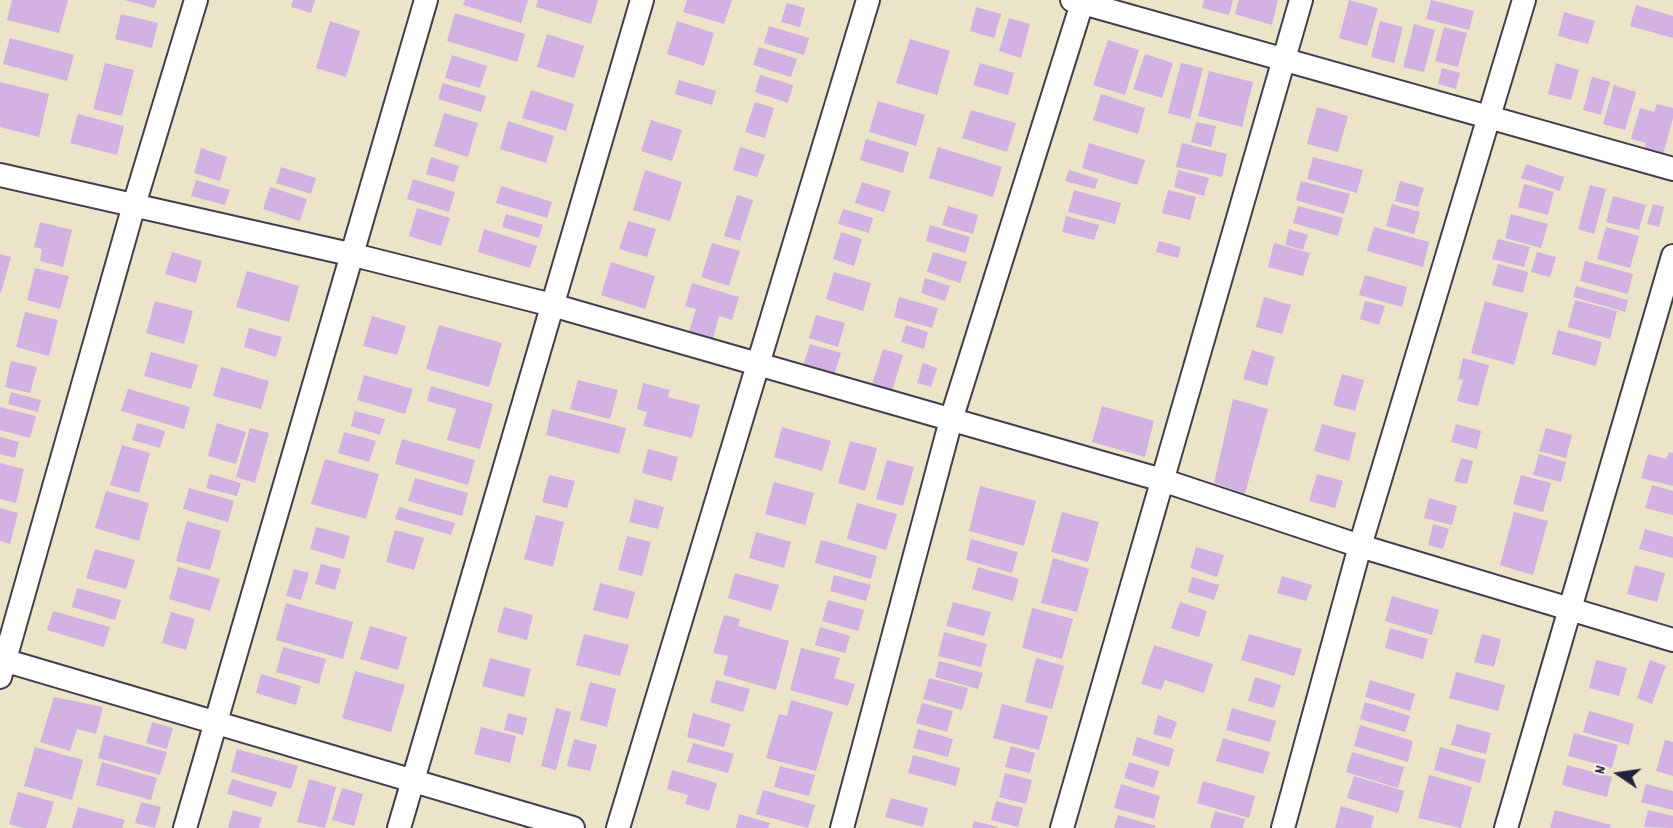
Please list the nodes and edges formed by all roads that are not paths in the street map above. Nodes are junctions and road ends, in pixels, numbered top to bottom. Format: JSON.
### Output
{"nodes":[{"id":1,"x":196,"y":0,"type":"edge"},
{"id":2,"x":426,"y":0,"type":"edge"},
{"id":3,"x":642,"y":0,"type":"edge"},
{"id":4,"x":868,"y":0,"type":"edge"},
{"id":5,"x":1301,"y":0,"type":"edge"},
{"id":6,"x":1524,"y":0,"type":"edge"},
{"id":7,"x":1079,"y":1,"type":"edge"},
{"id":8,"x":1283,"y":60,"type":"junction"},
{"id":9,"x":1488,"y":118,"type":"junction"},
{"id":10,"x":1673,"y":169,"type":"edge"},
{"id":11,"x":0,"y":175,"type":"edge"},
{"id":12,"x":134,"y":204,"type":"junction"},
{"id":13,"x":354,"y":255,"type":"junction"},
{"id":14,"x":1673,"y":256,"type":"edge"},
{"id":15,"x":552,"y":305,"type":"junction"},
{"id":16,"x":758,"y":362,"type":"junction"},
{"id":17,"x":951,"y":420,"type":"junction"},
{"id":18,"x":1162,"y":480,"type":"junction"},
{"id":19,"x":1360,"y":546,"type":"junction"},
{"id":20,"x":1568,"y":610,"type":"junction"},
{"id":21,"x":1673,"y":640,"type":"edge"},
{"id":22,"x":2,"y":665,"type":"edge"},
{"id":23,"x":218,"y":722,"type":"junction"},
{"id":24,"x":412,"y":781,"type":"junction"},
{"id":25,"x":185,"y":828,"type":"edge"},
{"id":26,"x":399,"y":828,"type":"edge"},
{"id":27,"x":573,"y":828,"type":"edge"},
{"id":28,"x":618,"y":828,"type":"edge"},
{"id":29,"x":842,"y":828,"type":"edge"},
{"id":30,"x":1062,"y":828,"type":"edge"},
{"id":31,"x":1283,"y":828,"type":"edge"},
{"id":32,"x":1506,"y":828,"type":"edge"}],
"edges":[{"from":1,"to":12,"type":"street"},
{"from":2,"to":13,"type":"street"},
{"from":3,"to":15,"type":"street"},
{"from":4,"to":16,"type":"street"},
{"from":5,"to":8,"type":"street"},
{"from":6,"to":9,"type":"street"},
{"from":7,"to":8,"type":"street"},
{"from":7,"to":17,"type":"street"},
{"from":8,"to":9,"type":"street"},
{"from":8,"to":18,"type":"street"},
{"from":9,"to":10,"type":"street"},
{"from":9,"to":19,"type":"street"},
{"from":11,"to":12,"type":"street"},
{"from":12,"to":13,"type":"street"},
{"from":12,"to":22,"type":"street"},
{"from":13,"to":15,"type":"street"},
{"from":13,"to":23,"type":"street"},
{"from":14,"to":20,"type":"street"},
{"from":15,"to":16,"type":"street"},
{"from":15,"to":24,"type":"street"},
{"from":16,"to":17,"type":"street"},
{"from":16,"to":28,"type":"street"},
{"from":17,"to":18,"type":"street"},
{"from":17,"to":29,"type":"street"},
{"from":18,"to":19,"type":"street"},
{"from":18,"to":30,"type":"street"},
{"from":19,"to":20,"type":"street"},
{"from":19,"to":31,"type":"street"},
{"from":20,"to":21,"type":"street"},
{"from":20,"to":32,"type":"street"},
{"from":22,"to":23,"type":"street"},
{"from":23,"to":24,"type":"street"},
{"from":23,"to":25,"type":"street"},
{"from":24,"to":26,"type":"street"},
{"from":24,"to":27,"type":"street"}]}
